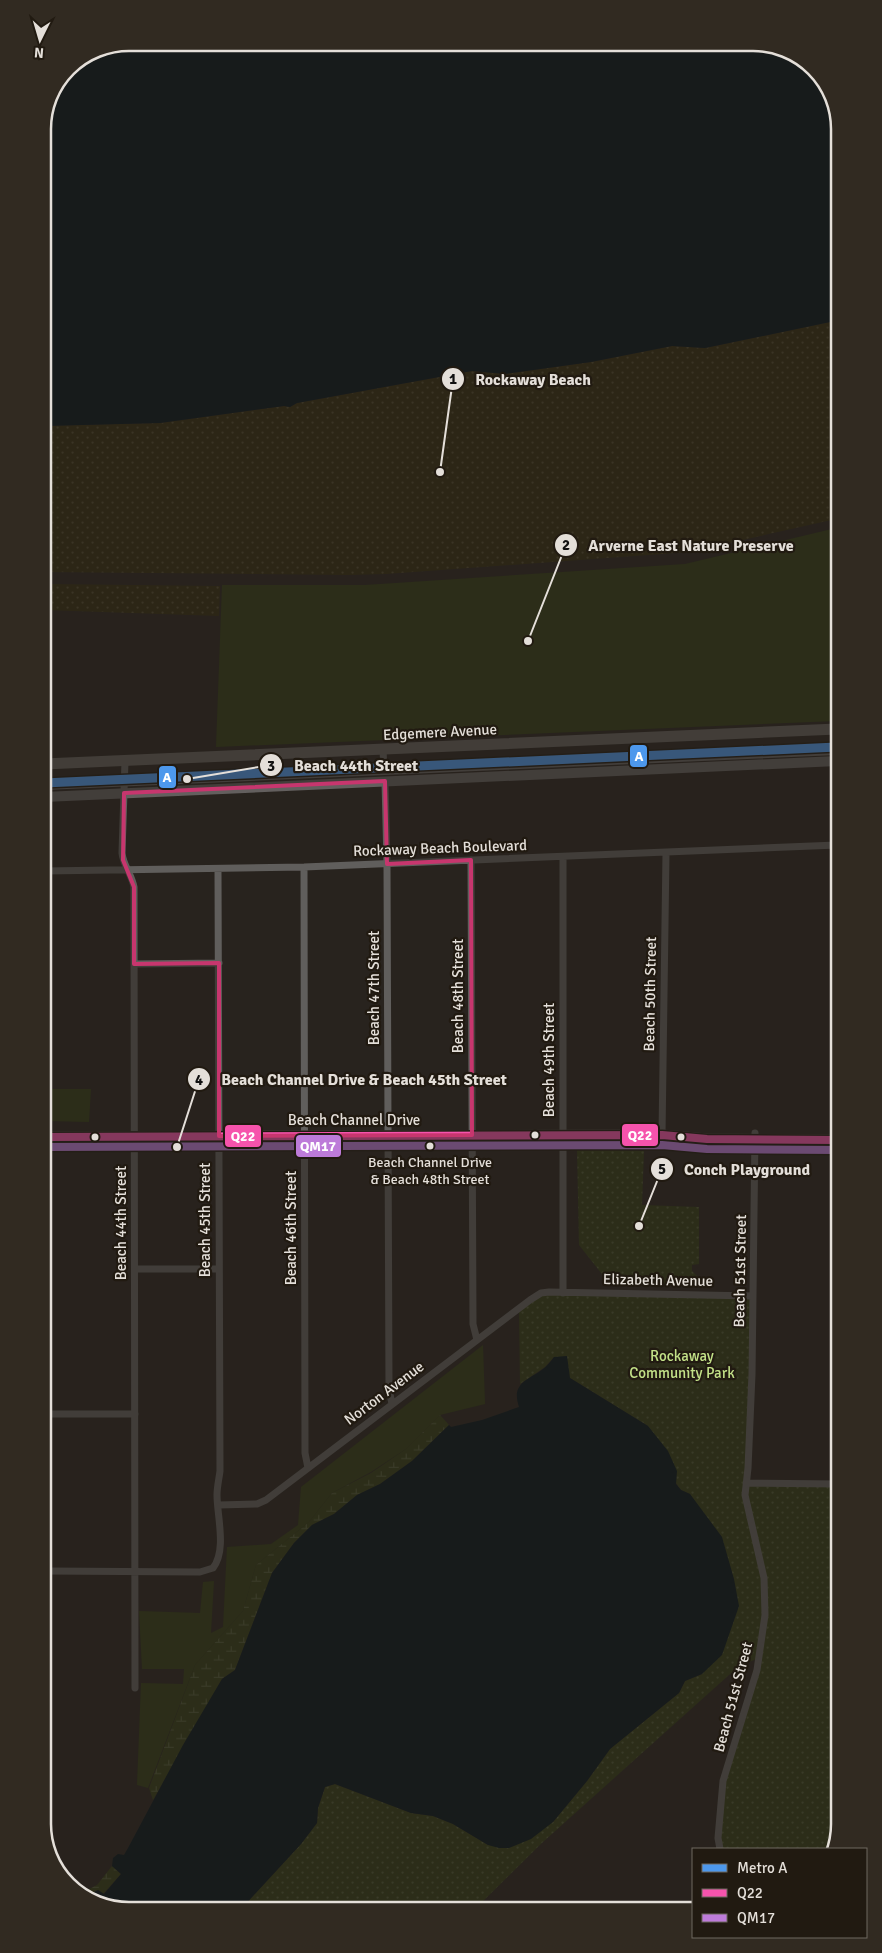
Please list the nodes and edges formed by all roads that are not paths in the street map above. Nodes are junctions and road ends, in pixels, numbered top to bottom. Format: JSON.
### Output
{"nodes":[{"id":1,"x":831,"y":730,"type":"edge"},
{"id":2,"x":383,"y":750,"type":"junction"},
{"id":3,"x":831,"y":750,"type":"edge"},
{"id":4,"x":125,"y":761,"type":"junction"},
{"id":5,"x":831,"y":761,"type":"edge"},
{"id":6,"x":51,"y":764,"type":"edge"},
{"id":7,"x":384,"y":770,"type":"junction"},
{"id":8,"x":124,"y":782,"type":"junction"},
{"id":9,"x":384,"y":782,"type":"junction"},
{"id":10,"x":51,"y":785,"type":"edge"},
{"id":11,"x":124,"y":793,"type":"junction"},
{"id":12,"x":51,"y":797,"type":"edge"},
{"id":13,"x":831,"y":845,"type":"edge"},
{"id":14,"x":666,"y":853,"type":"junction"},
{"id":15,"x":563,"y":857,"type":"junction"},
{"id":16,"x":471,"y":860,"type":"junction"},
{"id":17,"x":387,"y":864,"type":"junction"},
{"id":18,"x":304,"y":867,"type":"junction"},
{"id":19,"x":218,"y":869,"type":"junction"},
{"id":20,"x":128,"y":870,"type":"junction"},
{"id":21,"x":51,"y":871,"type":"edge"},
{"id":22,"x":218,"y":963,"type":"junction"},
{"id":23,"x":134,"y":964,"type":"junction"},
{"id":24,"x":831,"y":1133,"type":"edge"},
{"id":25,"x":388,"y":1135,"type":"junction"},
{"id":26,"x":472,"y":1135,"type":"junction"},
{"id":27,"x":563,"y":1135,"type":"junction"},
{"id":28,"x":662,"y":1135,"type":"junction"},
{"id":29,"x":219,"y":1136,"type":"junction"},
{"id":30,"x":304,"y":1136,"type":"junction"},
{"id":31,"x":51,"y":1137,"type":"edge"},
{"id":32,"x":134,"y":1137,"type":"junction"},
{"id":33,"x":755,"y":1137,"type":"junction"},
{"id":34,"x":831,"y":1140,"type":"edge"},
{"id":35,"x":135,"y":1269,"type":"junction"},
{"id":36,"x":219,"y":1269,"type":"junction"},
{"id":37,"x":563,"y":1293,"type":"junction"},
{"id":38,"x":753,"y":1296,"type":"junction"},
{"id":39,"x":477,"y":1340,"type":"junction"},
{"id":40,"x":392,"y":1404,"type":"junction"},
{"id":41,"x":51,"y":1414,"type":"edge"},
{"id":42,"x":135,"y":1414,"type":"junction"},
{"id":43,"x":308,"y":1468,"type":"junction"},
{"id":44,"x":747,"y":1483,"type":"junction"},
{"id":45,"x":831,"y":1484,"type":"edge"},
{"id":46,"x":219,"y":1505,"type":"junction"},
{"id":47,"x":51,"y":1571,"type":"edge"},
{"id":48,"x":136,"y":1572,"type":"junction"},
{"id":49,"x":135,"y":1688,"type":"dead end"},
{"id":50,"x":720,"y":1848,"type":"edge"}],
"edges":[{"from":1,"to":2,"type":"main road","name":"Edgemere Avenue"},
{"from":2,"to":4,"type":"main road","name":"Edgemere Avenue"},
{"from":2,"to":7,"type":"street"},
{"from":3,"to":7,"type":"street"},
{"from":4,"to":6,"type":"main road","name":"Edgemere Avenue"},
{"from":4,"to":8,"type":"street","name":"Beach 44th Street"},
{"from":5,"to":9,"type":"street"},
{"from":7,"to":8,"type":"street"},
{"from":8,"to":10,"type":"street"},
{"from":8,"to":11,"type":"street","name":"Beach 44th Street"},
{"from":9,"to":11,"type":"street"},
{"from":9,"to":17,"type":"street","name":"Beach 47th Street"},
{"from":11,"to":12,"type":"street"},
{"from":11,"to":20,"type":"street","name":"Beach 44th Street"},
{"from":13,"to":14,"type":"street","name":"Rockaway Beach Boulevard"},
{"from":14,"to":15,"type":"street","name":"Rockaway Beach Boulevard"},
{"from":14,"to":28,"type":"street","name":"Beach 50th Street"},
{"from":15,"to":16,"type":"street","name":"Rockaway Beach Boulevard"},
{"from":15,"to":27,"type":"street","name":"Beach 49th Street"},
{"from":16,"to":17,"type":"street","name":"Rockaway Beach Boulevard"},
{"from":16,"to":26,"type":"street","name":"Beach 48th Street"},
{"from":17,"to":18,"type":"street","name":"Rockaway Beach Boulevard"},
{"from":17,"to":25,"type":"street","name":"Beach 47th Street"},
{"from":18,"to":19,"type":"street","name":"Rockaway Beach Boulevard"},
{"from":18,"to":30,"type":"street","name":"Beach 46th Street"},
{"from":19,"to":20,"type":"street","name":"Rockaway Beach Boulevard"},
{"from":19,"to":22,"type":"street","name":"Beach 45th Street"},
{"from":20,"to":21,"type":"street","name":"Rockaway Beach Boulevard"},
{"from":20,"to":23,"type":"street","name":"Beach 44th Street"},
{"from":22,"to":23,"type":"street"},
{"from":22,"to":29,"type":"street","name":"Beach 45th Street"},
{"from":23,"to":32,"type":"street","name":"Beach 44th Street"},
{"from":24,"to":33,"type":"main road","name":"Beach Channel Drive"},
{"from":25,"to":26,"type":"main road","name":"Beach Channel Drive"},
{"from":25,"to":30,"type":"main road","name":"Beach Channel Drive"},
{"from":25,"to":40,"type":"street","name":"Beach 47th Street"},
{"from":26,"to":27,"type":"main road","name":"Beach Channel Drive"},
{"from":26,"to":39,"type":"street","name":"Beach 48th Street"},
{"from":27,"to":28,"type":"main road","name":"Beach Channel Drive"},
{"from":27,"to":37,"type":"street","name":"Beach 49th Street"},
{"from":28,"to":33,"type":"main road","name":"Beach Channel Drive"},
{"from":29,"to":30,"type":"main road","name":"Beach Channel Drive"},
{"from":29,"to":32,"type":"main road","name":"Beach Channel Drive"},
{"from":29,"to":36,"type":"street","name":"Beach 45th Street"},
{"from":30,"to":43,"type":"street","name":"Beach 46th Street"},
{"from":31,"to":32,"type":"main road","name":"Beach Channel Drive"},
{"from":32,"to":35,"type":"street","name":"Beach 44th Street"},
{"from":33,"to":34,"type":"main road","name":"Beach Channel Drive"},
{"from":33,"to":38,"type":"street","name":"Beach 51st Street"},
{"from":35,"to":36,"type":"street"},
{"from":35,"to":42,"type":"street","name":"Beach 44th Street"},
{"from":36,"to":46,"type":"street","name":"Beach 45th Street"},
{"from":37,"to":38,"type":"street","name":"Elizabeth Avenue"},
{"from":37,"to":39,"type":"street","name":"Norton Avenue"},
{"from":38,"to":44,"type":"street","name":"Beach 51st Street"},
{"from":39,"to":40,"type":"street","name":"Norton Avenue"},
{"from":40,"to":43,"type":"street","name":"Norton Avenue"},
{"from":41,"to":42,"type":"street"},
{"from":42,"to":48,"type":"street","name":"Beach 44th Street"},
{"from":43,"to":46,"type":"street","name":"Norton Avenue"},
{"from":44,"to":45,"type":"street"},
{"from":44,"to":50,"type":"street","name":"Beach 51st Street"},
{"from":46,"to":48,"type":"street","name":"Beach 45th Street"},
{"from":47,"to":48,"type":"street"},
{"from":48,"to":49,"type":"street","name":"Beach 44th Street"}]}
